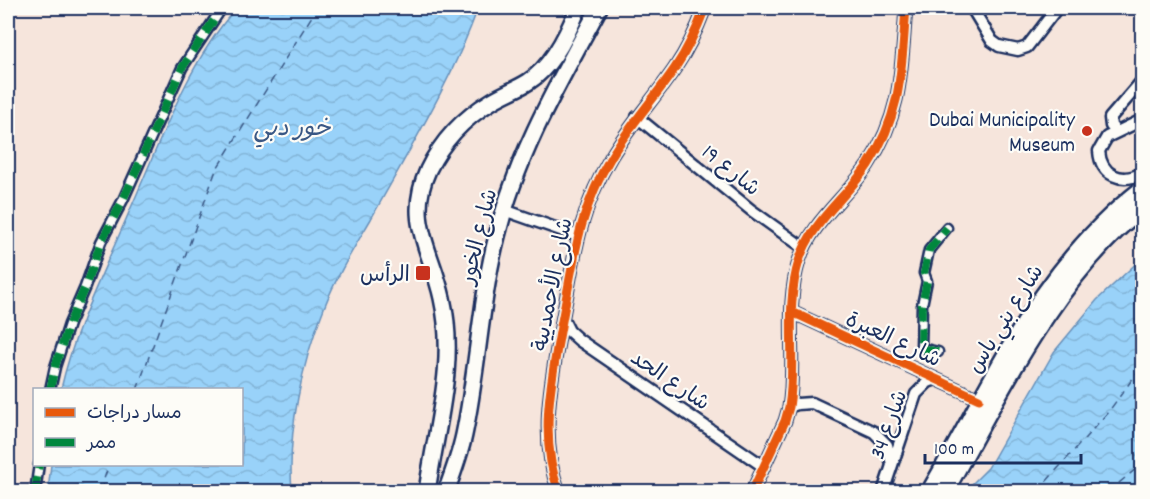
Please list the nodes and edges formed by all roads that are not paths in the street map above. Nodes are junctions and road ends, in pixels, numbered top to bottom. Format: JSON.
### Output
{"nodes":[{"id":1,"x":222,"y":8,"type":"edge"},
{"id":2,"x":578,"y":8,"type":"edge"},
{"id":3,"x":599,"y":8,"type":"edge"},
{"id":4,"x":705,"y":8,"type":"edge"},
{"id":5,"x":906,"y":8,"type":"edge"},
{"id":6,"x":972,"y":8,"type":"edge"},
{"id":7,"x":1057,"y":8,"type":"edge"},
{"id":8,"x":1143,"y":81,"type":"edge"},
{"id":9,"x":637,"y":117,"type":"junction"},
{"id":10,"x":1143,"y":120,"type":"edge"},
{"id":11,"x":1117,"y":132,"type":"junction"},
{"id":12,"x":1143,"y":173,"type":"edge"},
{"id":13,"x":1143,"y":189,"type":"edge"},
{"id":14,"x":1143,"y":208,"type":"edge"},
{"id":15,"x":504,"y":210,"type":"junction"},
{"id":16,"x":1109,"y":217,"type":"junction"},
{"id":17,"x":947,"y":228,"type":"dead end"},
{"id":18,"x":578,"y":236,"type":"junction"},
{"id":19,"x":804,"y":248,"type":"junction"},
{"id":20,"x":1081,"y":270,"type":"junction"},
{"id":21,"x":792,"y":312,"type":"junction"},
{"id":22,"x":563,"y":318,"type":"junction"},
{"id":23,"x":938,"y":352,"type":"dead end"},
{"id":24,"x":936,"y":379,"type":"junction"},
{"id":25,"x":50,"y":388,"type":"edge"},
{"id":26,"x":979,"y":399,"type":"junction"},
{"id":27,"x":789,"y":407,"type":"junction"},
{"id":28,"x":436,"y":442,"type":"junction"},
{"id":29,"x":461,"y":449,"type":"junction"},
{"id":30,"x":892,"y":464,"type":"junction"},
{"id":31,"x":39,"y":466,"type":"edge"},
{"id":32,"x":763,"y":466,"type":"junction"},
{"id":33,"x":35,"y":492,"type":"edge"},
{"id":34,"x":427,"y":492,"type":"edge"},
{"id":35,"x":446,"y":492,"type":"edge"},
{"id":36,"x":559,"y":492,"type":"edge"},
{"id":37,"x":752,"y":492,"type":"edge"},
{"id":38,"x":883,"y":492,"type":"edge"},
{"id":39,"x":929,"y":492,"type":"edge"},
{"id":40,"x":945,"y":492,"type":"edge"}],
"edges":[{"from":1,"to":25,"type":"street"},
{"from":2,"to":28,"type":"main road"},
{"from":3,"to":15,"type":"main road","name":"شارع الخور"},
{"from":4,"to":9,"type":"street","name":"شارع الأحمديية"},
{"from":5,"to":19,"type":"street"},
{"from":6,"to":7,"type":"street"},
{"from":8,"to":11,"type":"street"},
{"from":9,"to":18,"type":"street","name":"شارع الأحمديية"},
{"from":9,"to":19,"type":"street","name":"شارع 19"},
{"from":10,"to":11,"type":"street"},
{"from":11,"to":12,"type":"street"},
{"from":13,"to":16,"type":"main road","name":"شارع بني ياس"},
{"from":14,"to":20,"type":"main road","name":"شارع بني ياس"},
{"from":15,"to":18,"type":"street"},
{"from":15,"to":29,"type":"main road","name":"شارع الخور"},
{"from":16,"to":20,"type":"main road"},
{"from":16,"to":26,"type":"main road","name":"شارع بني ياس"},
{"from":17,"to":23,"type":"street"},
{"from":18,"to":22,"type":"street","name":"شارع الأحمديية"},
{"from":19,"to":21,"type":"street"},
{"from":20,"to":40,"type":"main road","name":"شارع بني ياس"},
{"from":21,"to":24,"type":"street","name":"شارع العبرة"},
{"from":21,"to":27,"type":"street"},
{"from":22,"to":32,"type":"street","name":"شارع الحد"},
{"from":22,"to":36,"type":"street","name":"شارع الأحمديية"},
{"from":24,"to":26,"type":"street","name":"شارع العبرة"},
{"from":24,"to":30,"type":"street","name":"شارع 34"},
{"from":26,"to":39,"type":"main road","name":"شارع بني ياس"},
{"from":27,"to":30,"type":"street"},
{"from":27,"to":32,"type":"street"},
{"from":28,"to":29,"type":"main road"},
{"from":28,"to":34,"type":"main road"},
{"from":29,"to":35,"type":"main road","name":"شارع الخور"},
{"from":30,"to":38,"type":"street","name":"شارع 34"},
{"from":31,"to":33,"type":"street"},
{"from":32,"to":37,"type":"street"}]}
